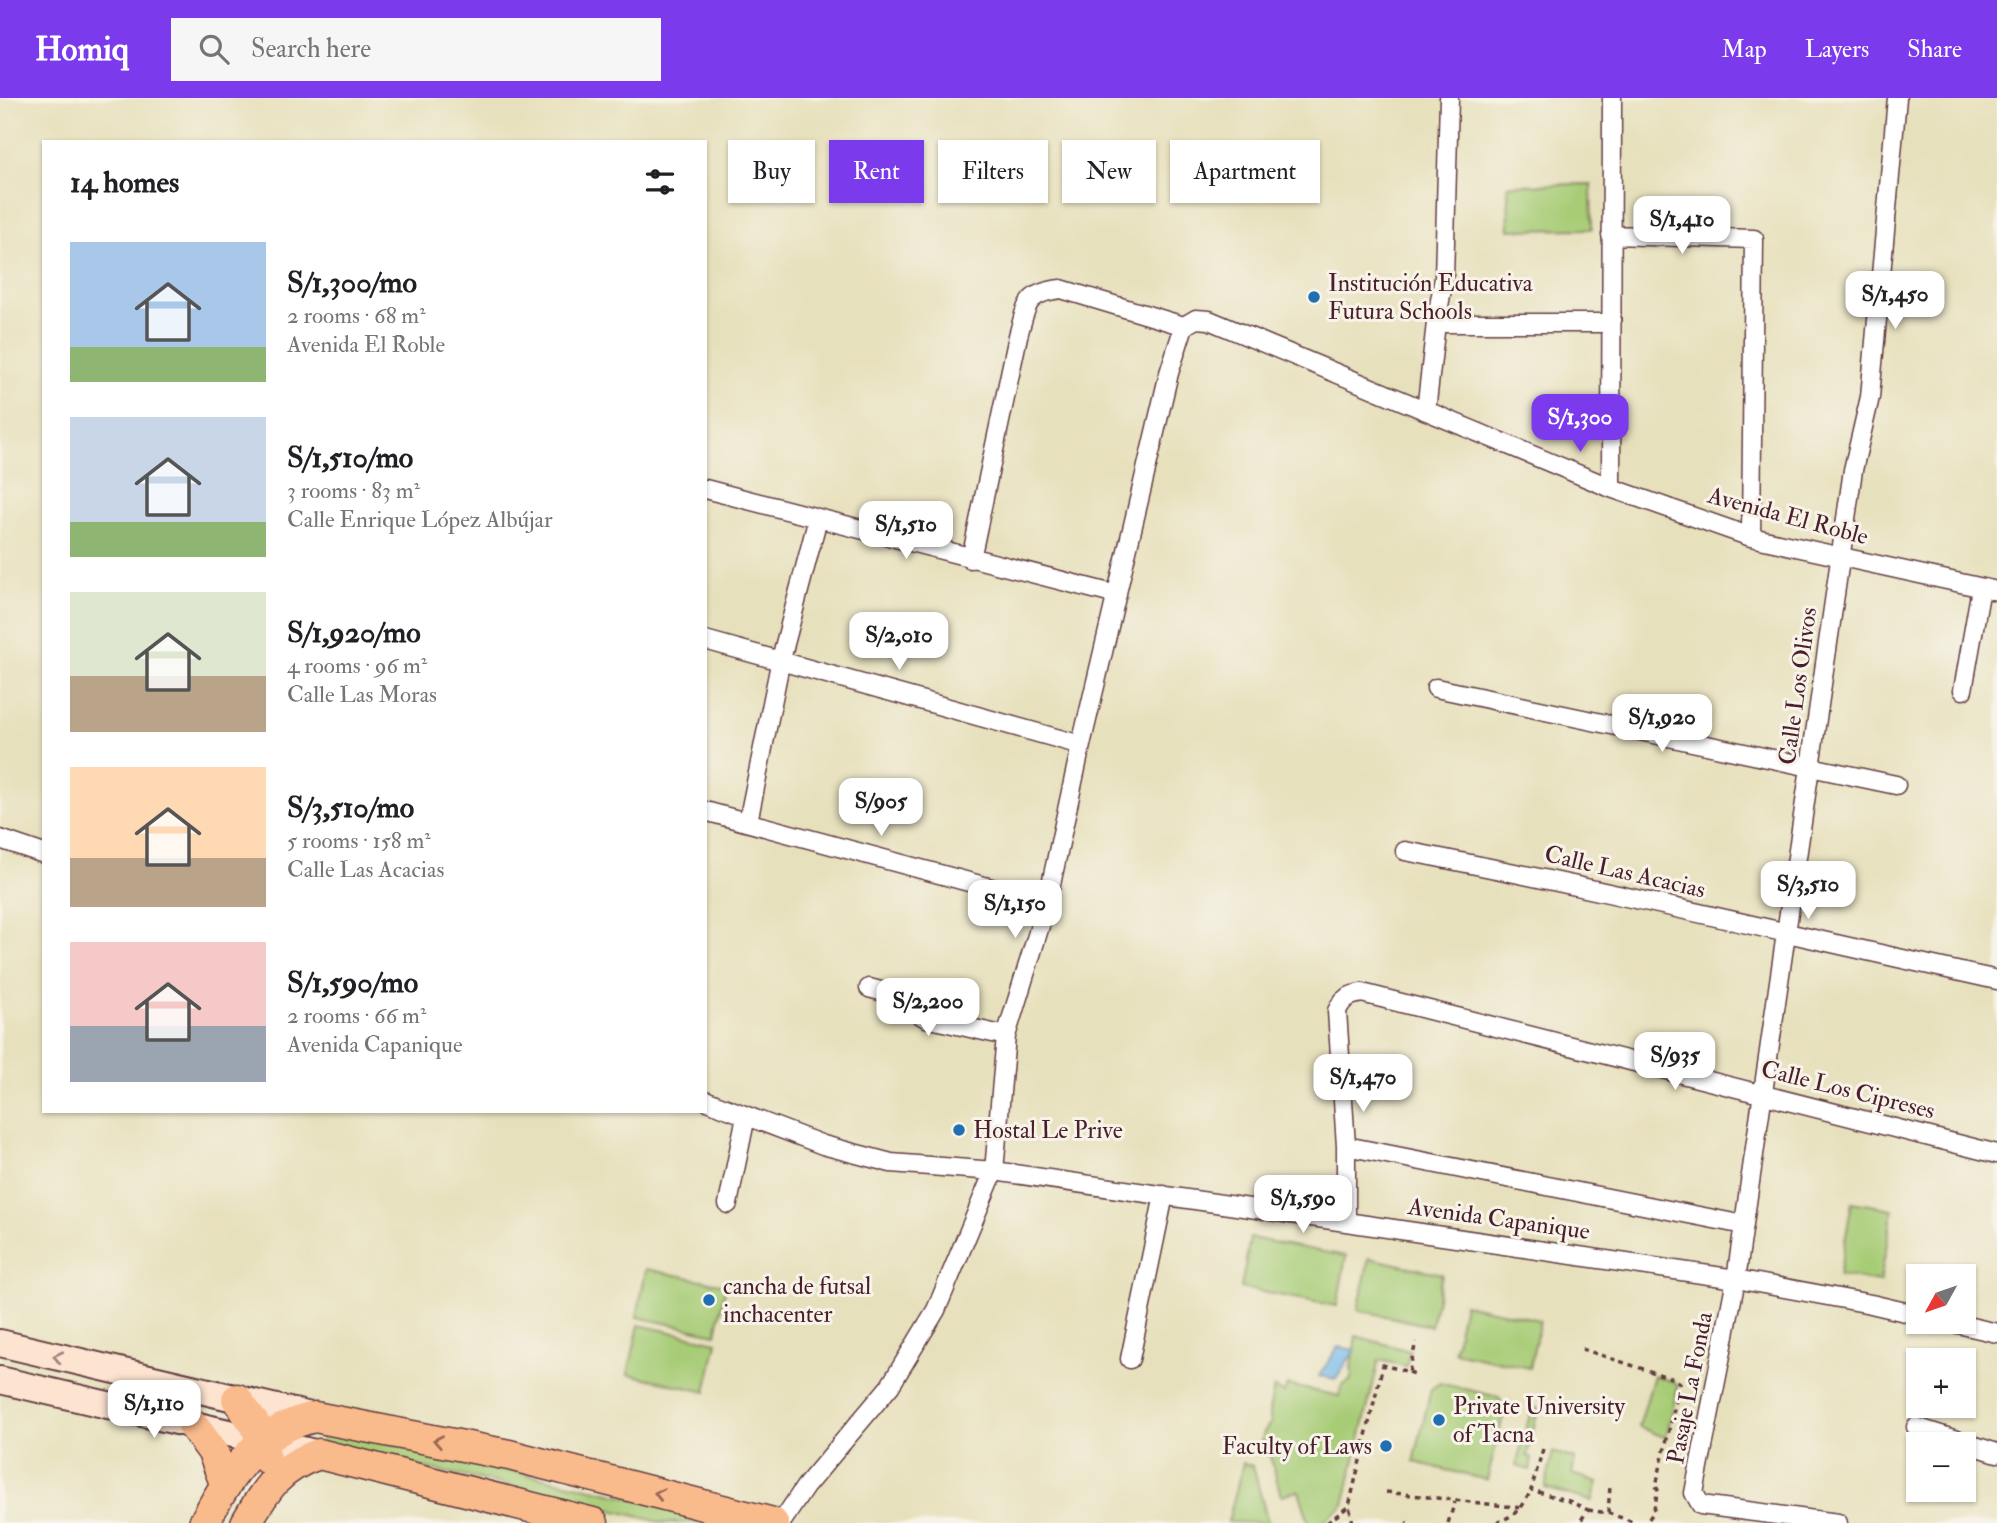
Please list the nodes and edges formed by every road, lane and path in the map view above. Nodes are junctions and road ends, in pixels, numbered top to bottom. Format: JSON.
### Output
{"nodes":[{"id":1,"x":1449,"y":98,"type":"edge"},
{"id":2,"x":1612,"y":98,"type":"edge"},
{"id":3,"x":1897,"y":98,"type":"edge"},
{"id":4,"x":1611,"y":235,"type":"junction"},
{"id":5,"x":1436,"y":323,"type":"junction"},
{"id":6,"x":1610,"y":323,"type":"junction"},
{"id":7,"x":1184,"y":326,"type":"junction"},
{"id":8,"x":1426,"y":411,"type":"junction"},
{"id":9,"x":1611,"y":488,"type":"junction"},
{"id":10,"x":707,"y":490,"type":"edge"},
{"id":11,"x":818,"y":518,"type":"junction"},
{"id":12,"x":1751,"y":537,"type":"junction"},
{"id":13,"x":1842,"y":558,"type":"junction"},
{"id":14,"x":971,"y":559,"type":"junction"},
{"id":15,"x":1989,"y":590,"type":"edge"},
{"id":16,"x":1117,"y":595,"type":"junction"},
{"id":17,"x":707,"y":640,"type":"edge"},
{"id":18,"x":781,"y":659,"type":"junction"},
{"id":19,"x":1436,"y":688,"type":"dead end"},
{"id":20,"x":1963,"y":690,"type":"dead end"},
{"id":21,"x":1081,"y":744,"type":"junction"},
{"id":22,"x":1811,"y":767,"type":"junction"},
{"id":23,"x":1896,"y":785,"type":"dead end"},
{"id":24,"x":707,"y":812,"type":"edge"},
{"id":25,"x":748,"y":822,"type":"junction"},
{"id":26,"x":0,"y":839,"type":"edge"},
{"id":27,"x":1405,"y":851,"type":"dead end"},
{"id":28,"x":42,"y":853,"type":"edge"},
{"id":29,"x":1047,"y":903,"type":"junction"},
{"id":30,"x":1786,"y":934,"type":"junction"},
{"id":31,"x":1997,"y":981,"type":"edge"},
{"id":32,"x":869,"y":988,"type":"dead end"},
{"id":33,"x":1006,"y":1036,"type":"junction"},
{"id":34,"x":1763,"y":1094,"type":"junction"},
{"id":35,"x":707,"y":1101,"type":"edge"},
{"id":36,"x":746,"y":1116,"type":"junction"},
{"id":37,"x":1346,"y":1146,"type":"junction"},
{"id":38,"x":1997,"y":1154,"type":"edge"},
{"id":39,"x":994,"y":1171,"type":"junction"},
{"id":40,"x":1164,"y":1195,"type":"junction"},
{"id":41,"x":728,"y":1204,"type":"dead end"},
{"id":42,"x":1346,"y":1222,"type":"junction"},
{"id":43,"x":1744,"y":1226,"type":"junction"},
{"id":44,"x":1736,"y":1279,"type":"junction"},
{"id":45,"x":1906,"y":1312,"type":"edge"},
{"id":46,"x":1976,"y":1329,"type":"edge"},
{"id":47,"x":1997,"y":1334,"type":"edge"},
{"id":48,"x":1416,"y":1342,"type":"dead end"},
{"id":49,"x":0,"y":1343,"type":"edge"},
{"id":50,"x":1582,"y":1349,"type":"dead end"},
{"id":51,"x":1130,"y":1359,"type":"dead end"},
{"id":52,"x":1409,"y":1372,"type":"junction"},
{"id":53,"x":1415,"y":1377,"type":"dead end"},
{"id":54,"x":0,"y":1380,"type":"edge"},
{"id":55,"x":237,"y":1399,"type":"junction"},
{"id":56,"x":315,"y":1417,"type":"junction"},
{"id":57,"x":193,"y":1425,"type":"junction"},
{"id":58,"x":1916,"y":1427,"type":"dead end"},
{"id":59,"x":262,"y":1441,"type":"junction"},
{"id":60,"x":1543,"y":1449,"type":"dead end"},
{"id":61,"x":1997,"y":1453,"type":"edge"},
{"id":62,"x":319,"y":1454,"type":"junction"},
{"id":63,"x":225,"y":1483,"type":"junction"},
{"id":64,"x":268,"y":1486,"type":"junction"},
{"id":65,"x":1610,"y":1486,"type":"dead end"},
{"id":66,"x":1531,"y":1490,"type":"junction"},
{"id":67,"x":1386,"y":1492,"type":"dead end"},
{"id":68,"x":1455,"y":1501,"type":"junction"},
{"id":69,"x":1349,"y":1506,"type":"junction"},
{"id":70,"x":1522,"y":1508,"type":"junction"},
{"id":71,"x":1588,"y":1510,"type":"junction"},
{"id":72,"x":1608,"y":1513,"type":"junction"},
{"id":73,"x":204,"y":1523,"type":"edge"},
{"id":74,"x":246,"y":1523,"type":"edge"},
{"id":75,"x":593,"y":1523,"type":"edge"},
{"id":76,"x":773,"y":1523,"type":"edge"},
{"id":77,"x":781,"y":1523,"type":"edge"},
{"id":78,"x":1327,"y":1523,"type":"edge"},
{"id":79,"x":1353,"y":1523,"type":"edge"},
{"id":80,"x":1448,"y":1523,"type":"edge"},
{"id":81,"x":1496,"y":1523,"type":"edge"},
{"id":82,"x":1579,"y":1523,"type":"edge"},
{"id":83,"x":1636,"y":1523,"type":"edge"},
{"id":84,"x":1646,"y":1523,"type":"edge"},
{"id":85,"x":1838,"y":1523,"type":"edge"}],
"edges":[{"from":1,"to":5,"type":"street"},
{"from":2,"to":4,"type":"street"},
{"from":3,"to":13,"type":"street","name":"Calle Los Olivos"},
{"from":4,"to":6,"type":"street"},
{"from":4,"to":12,"type":"street"},
{"from":5,"to":6,"type":"street"},
{"from":5,"to":8,"type":"street"},
{"from":6,"to":9,"type":"street"},
{"from":7,"to":8,"type":"street","name":"Avenida El Roble"},
{"from":7,"to":14,"type":"street"},
{"from":7,"to":16,"type":"street"},
{"from":8,"to":9,"type":"street","name":"Avenida El Roble"},
{"from":9,"to":12,"type":"street","name":"Avenida El Roble"},
{"from":10,"to":11,"type":"street"},
{"from":11,"to":14,"type":"street"},
{"from":11,"to":18,"type":"street"},
{"from":12,"to":13,"type":"street","name":"Avenida El Roble"},
{"from":13,"to":15,"type":"street","name":"Avenida El Roble"},
{"from":13,"to":22,"type":"street","name":"Calle Los Olivos"},
{"from":14,"to":16,"type":"street"},
{"from":15,"to":20,"type":"street"},
{"from":16,"to":21,"type":"street"},
{"from":17,"to":18,"type":"street"},
{"from":18,"to":21,"type":"street"},
{"from":18,"to":25,"type":"street"},
{"from":19,"to":22,"type":"street"},
{"from":21,"to":29,"type":"street"},
{"from":22,"to":23,"type":"street"},
{"from":22,"to":30,"type":"street","name":"Calle Los Olivos"},
{"from":24,"to":25,"type":"street"},
{"from":25,"to":29,"type":"street"},
{"from":26,"to":28,"type":"street"},
{"from":27,"to":30,"type":"street","name":"Calle Las Acacias"},
{"from":29,"to":33,"type":"street"},
{"from":30,"to":31,"type":"street","name":"Calle Las Acacias"},
{"from":30,"to":34,"type":"street","name":"Calle Los Olivos"},
{"from":32,"to":33,"type":"street"},
{"from":33,"to":39,"type":"street"},
{"from":34,"to":37,"type":"street","name":"Calle Los Cipreses"},
{"from":34,"to":38,"type":"street","name":"Calle Los Cipreses"},
{"from":34,"to":43,"type":"street","name":"Calle Los Olivos"},
{"from":35,"to":36,"type":"street","name":"Avenida Capanique"},
{"from":36,"to":39,"type":"street","name":"Avenida Capanique"},
{"from":36,"to":41,"type":"street"},
{"from":37,"to":42,"type":"street"},
{"from":37,"to":43,"type":"street"},
{"from":39,"to":40,"type":"street","name":"Avenida Capanique"},
{"from":39,"to":77,"type":"street"},
{"from":40,"to":42,"type":"street","name":"Avenida Capanique"},
{"from":40,"to":51,"type":"street"},
{"from":42,"to":44,"type":"street","name":"Avenida Capanique"},
{"from":43,"to":44,"type":"street","name":"Calle Los Olivos"},
{"from":44,"to":45,"type":"street","name":"Avenida Capanique"},
{"from":44,"to":85,"type":"street","name":"Pasaje La Fonda"},
{"from":46,"to":47,"type":"street"},
{"from":48,"to":52,"type":"path"},
{"from":55,"to":49,"type":"main road","one_way":true},
{"from":50,"to":84,"type":"path"},
{"from":52,"to":53,"type":"path"},
{"from":52,"to":69,"type":"path"},
{"from":54,"to":57,"type":"main road"},
{"from":55,"to":56,"type":"main road"},
{"from":55,"to":59,"type":"highway"},
{"from":56,"to":59,"type":"highway"},
{"from":76,"to":56,"type":"highway","one_way":true},
{"from":57,"to":59,"type":"main road"},
{"from":57,"to":63,"type":"highway"},
{"from":58,"to":61,"type":"street"},
{"from":59,"to":62,"type":"main road"},
{"from":59,"to":63,"type":"highway"},
{"from":59,"to":64,"type":"highway"},
{"from":60,"to":66,"type":"path"},
{"from":62,"to":64,"type":"highway"},
{"from":62,"to":75,"type":"highway"},
{"from":63,"to":73,"type":"highway"},
{"from":64,"to":74,"type":"highway"},
{"from":65,"to":72,"type":"path"},
{"from":66,"to":70,"type":"path"},
{"from":66,"to":71,"type":"path"},
{"from":67,"to":68,"type":"path"},
{"from":68,"to":70,"type":"path"},
{"from":68,"to":80,"type":"path"},
{"from":69,"to":78,"type":"path"},
{"from":69,"to":79,"type":"path"},
{"from":70,"to":81,"type":"path"},
{"from":71,"to":72,"type":"path"},
{"from":71,"to":82,"type":"path"},
{"from":72,"to":83,"type":"path"}]}
